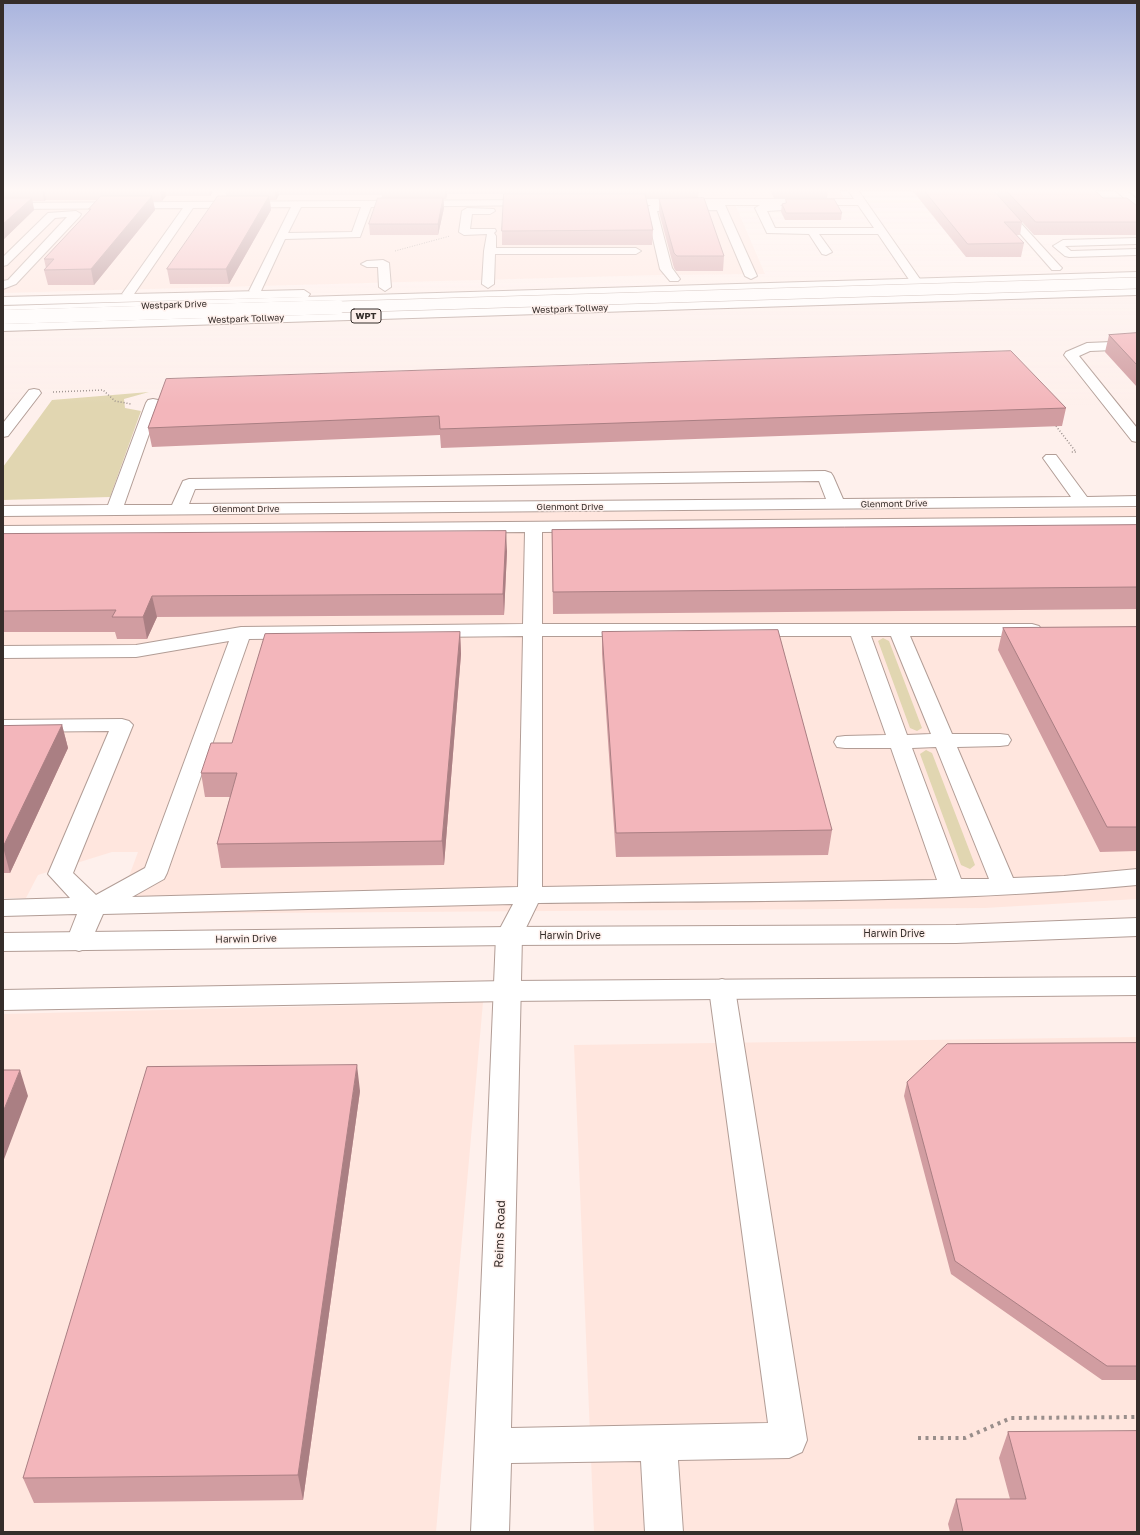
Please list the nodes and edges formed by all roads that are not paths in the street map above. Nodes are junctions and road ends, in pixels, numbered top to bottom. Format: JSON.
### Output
{"nodes":[{"id":1,"x":31,"y":262,"type":"edge"},
{"id":2,"x":151,"y":262,"type":"edge"},
{"id":3,"x":269,"y":262,"type":"edge"},
{"id":4,"x":489,"y":262,"type":"edge"},
{"id":5,"x":664,"y":262,"type":"edge"},
{"id":6,"x":744,"y":262,"type":"edge"},
{"id":7,"x":902,"y":262,"type":"edge"},
{"id":8,"x":1050,"y":262,"type":"edge"},
{"id":9,"x":367,"y":264,"type":"dead end"},
{"id":10,"x":1137,"y":266,"type":"edge"},
{"id":11,"x":1056,"y":268,"type":"junction"},
{"id":12,"x":750,"y":276,"type":"junction"},
{"id":13,"x":1137,"y":276,"type":"edge"},
{"id":14,"x":913,"y":278,"type":"junction"},
{"id":15,"x":674,"y":279,"type":"junction"},
{"id":16,"x":1137,"y":283,"type":"edge"},
{"id":17,"x":488,"y":284,"type":"junction"},
{"id":18,"x":3,"y":285,"type":"edge"},
{"id":19,"x":385,"y":287,"type":"junction"},
{"id":20,"x":255,"y":291,"type":"junction"},
{"id":21,"x":1137,"y":291,"type":"edge"},
{"id":22,"x":128,"y":294,"type":"junction"},
{"id":23,"x":3,"y":298,"type":"edge"},
{"id":24,"x":3,"y":301,"type":"edge"},
{"id":25,"x":189,"y":304,"type":"junction"},
{"id":26,"x":730,"y":304,"type":"junction"},
{"id":27,"x":3,"y":310,"type":"edge"},
{"id":28,"x":3,"y":317,"type":"edge"},
{"id":29,"x":3,"y":327,"type":"edge"},
{"id":30,"x":1137,"y":345,"type":"edge"},
{"id":31,"x":34,"y":393,"type":"road end"},
{"id":32,"x":153,"y":404,"type":"road end"},
{"id":33,"x":3,"y":433,"type":"edge"},
{"id":34,"x":1137,"y":438,"type":"edge"},
{"id":35,"x":1051,"y":458,"type":"dead end"},
{"id":36,"x":623,"y":478,"type":"junction"},
{"id":37,"x":403,"y":481,"type":"junction"},
{"id":38,"x":1137,"y":501,"type":"edge"},
{"id":39,"x":1083,"y":502,"type":"junction"},
{"id":40,"x":837,"y":505,"type":"junction"},
{"id":41,"x":632,"y":506,"type":"junction"},
{"id":42,"x":403,"y":508,"type":"junction"},
{"id":43,"x":114,"y":510,"type":"junction"},
{"id":44,"x":178,"y":510,"type":"junction"},
{"id":45,"x":3,"y":511,"type":"edge"},
{"id":46,"x":1137,"y":522,"type":"edge"},
{"id":47,"x":534,"y":527,"type":"junction"},
{"id":48,"x":3,"y":531,"type":"edge"},
{"id":49,"x":532,"y":630,"type":"junction"},
{"id":50,"x":859,"y":630,"type":"junction"},
{"id":51,"x":898,"y":630,"type":"junction"},
{"id":52,"x":1052,"y":630,"type":"edge"},
{"id":53,"x":241,"y":634,"type":"junction"},
{"id":54,"x":3,"y":652,"type":"edge"},
{"id":55,"x":3,"y":726,"type":"edge"},
{"id":56,"x":1000,"y":740,"type":"dead end"},
{"id":57,"x":944,"y":741,"type":"junction"},
{"id":58,"x":844,"y":742,"type":"dead end"},
{"id":59,"x":899,"y":742,"type":"junction"},
{"id":60,"x":1137,"y":877,"type":"edge"},
{"id":61,"x":951,"y":886,"type":"junction"},
{"id":62,"x":1004,"y":886,"type":"junction"},
{"id":63,"x":530,"y":895,"type":"junction"},
{"id":64,"x":93,"y":907,"type":"junction"},
{"id":65,"x":3,"y":908,"type":"edge"},
{"id":66,"x":1137,"y":927,"type":"edge"},
{"id":67,"x":509,"y":936,"type":"junction"},
{"id":68,"x":3,"y":942,"type":"edge"},
{"id":69,"x":79,"y":942,"type":"junction"},
{"id":70,"x":1137,"y":986,"type":"edge"},
{"id":71,"x":722,"y":989,"type":"junction"},
{"id":72,"x":508,"y":991,"type":"junction"},
{"id":73,"x":3,"y":1000,"type":"edge"},
{"id":74,"x":658,"y":1443,"type":"junction"},
{"id":75,"x":493,"y":1446,"type":"junction"},
{"id":76,"x":490,"y":1532,"type":"edge"},
{"id":77,"x":664,"y":1532,"type":"edge"}],
"edges":[{"from":1,"to":18,"type":"main road"},
{"from":2,"to":22,"type":"main road"},
{"from":3,"to":20,"type":"main road"},
{"from":4,"to":17,"type":"main road"},
{"from":5,"to":15,"type":"main road"},
{"from":6,"to":12,"type":"main road"},
{"from":7,"to":14,"type":"main road"},
{"from":8,"to":11,"type":"main road"},
{"from":9,"to":19,"type":"main road"},
{"from":10,"to":11,"type":"main road","name":"Westpark Drive"},
{"from":11,"to":14,"type":"main road","name":"Westpark Drive"},
{"from":12,"to":14,"type":"main road","name":"Westpark Drive"},
{"from":12,"to":15,"type":"main road","name":"Westpark Drive"},
{"from":13,"to":14,"type":"main road","name":"Westpark Drive"},
{"from":13,"to":24,"type":"main road"},
{"from":14,"to":25,"type":"main road","name":"Westpark Drive"},
{"from":15,"to":17,"type":"main road","name":"Westpark Drive"},
{"from":16,"to":28,"type":"main road","name":"Westpark Tollway","number":"WPT","bridge":true},
{"from":17,"to":19,"type":"main road","name":"Westpark Drive"},
{"from":19,"to":20,"type":"main road","name":"Westpark Drive"},
{"from":20,"to":22,"type":"main road","name":"Westpark Drive"},
{"from":21,"to":26,"type":"main road","name":"Westpark Tollway","number":"WPT"},
{"from":22,"to":23,"type":"main road","name":"Westpark Drive"},
{"from":25,"to":26,"type":"main road"},
{"from":25,"to":27,"type":"main road","name":"Westpark Drive"},
{"from":26,"to":29,"type":"main road","name":"Westpark Tollway","number":"WPT"},
{"from":30,"to":34,"type":"main road"},
{"from":31,"to":33,"type":"main road"},
{"from":32,"to":43,"type":"main road"},
{"from":35,"to":39,"type":"main road"},
{"from":36,"to":37,"type":"main road"},
{"from":36,"to":40,"type":"main road"},
{"from":36,"to":41,"type":"main road"},
{"from":37,"to":42,"type":"main road"},
{"from":37,"to":44,"type":"main road"},
{"from":38,"to":39,"type":"main road","name":"Glenmont Drive"},
{"from":39,"to":40,"type":"main road","name":"Glenmont Drive"},
{"from":40,"to":41,"type":"main road","name":"Glenmont Drive"},
{"from":41,"to":42,"type":"main road","name":"Glenmont Drive"},
{"from":42,"to":44,"type":"main road","name":"Glenmont Drive"},
{"from":43,"to":44,"type":"main road","name":"Glenmont Drive"},
{"from":43,"to":45,"type":"main road","name":"Glenmont Drive"},
{"from":46,"to":47,"type":"main road"},
{"from":47,"to":48,"type":"main road"},
{"from":47,"to":49,"type":"main road"},
{"from":49,"to":50,"type":"main road"},
{"from":49,"to":53,"type":"main road"},
{"from":49,"to":63,"type":"main road"},
{"from":50,"to":51,"type":"main road"},
{"from":50,"to":59,"type":"main road"},
{"from":51,"to":52,"type":"main road"},
{"from":51,"to":57,"type":"main road"},
{"from":53,"to":54,"type":"main road"},
{"from":53,"to":64,"type":"main road"},
{"from":55,"to":64,"type":"main road"},
{"from":56,"to":57,"type":"main road"},
{"from":57,"to":59,"type":"main road"},
{"from":57,"to":62,"type":"main road"},
{"from":58,"to":59,"type":"main road"},
{"from":59,"to":61,"type":"main road"},
{"from":60,"to":62,"type":"main road"},
{"from":61,"to":62,"type":"main road"},
{"from":61,"to":63,"type":"main road"},
{"from":63,"to":64,"type":"main road"},
{"from":63,"to":67,"type":"main road"},
{"from":64,"to":65,"type":"main road"},
{"from":64,"to":69,"type":"main road"},
{"from":66,"to":67,"type":"main road","name":"Harwin Drive"},
{"from":67,"to":69,"type":"main road","name":"Harwin Drive"},
{"from":67,"to":72,"type":"main road","name":"Reims Road"},
{"from":68,"to":69,"type":"main road","name":"Harwin Drive"},
{"from":70,"to":71,"type":"main road"},
{"from":71,"to":72,"type":"main road"},
{"from":71,"to":74,"type":"main road"},
{"from":72,"to":73,"type":"main road"},
{"from":72,"to":75,"type":"main road","name":"Reims Road"},
{"from":74,"to":75,"type":"main road"},
{"from":74,"to":77,"type":"main road"},
{"from":75,"to":76,"type":"main road","name":"Reims Road"}]}
